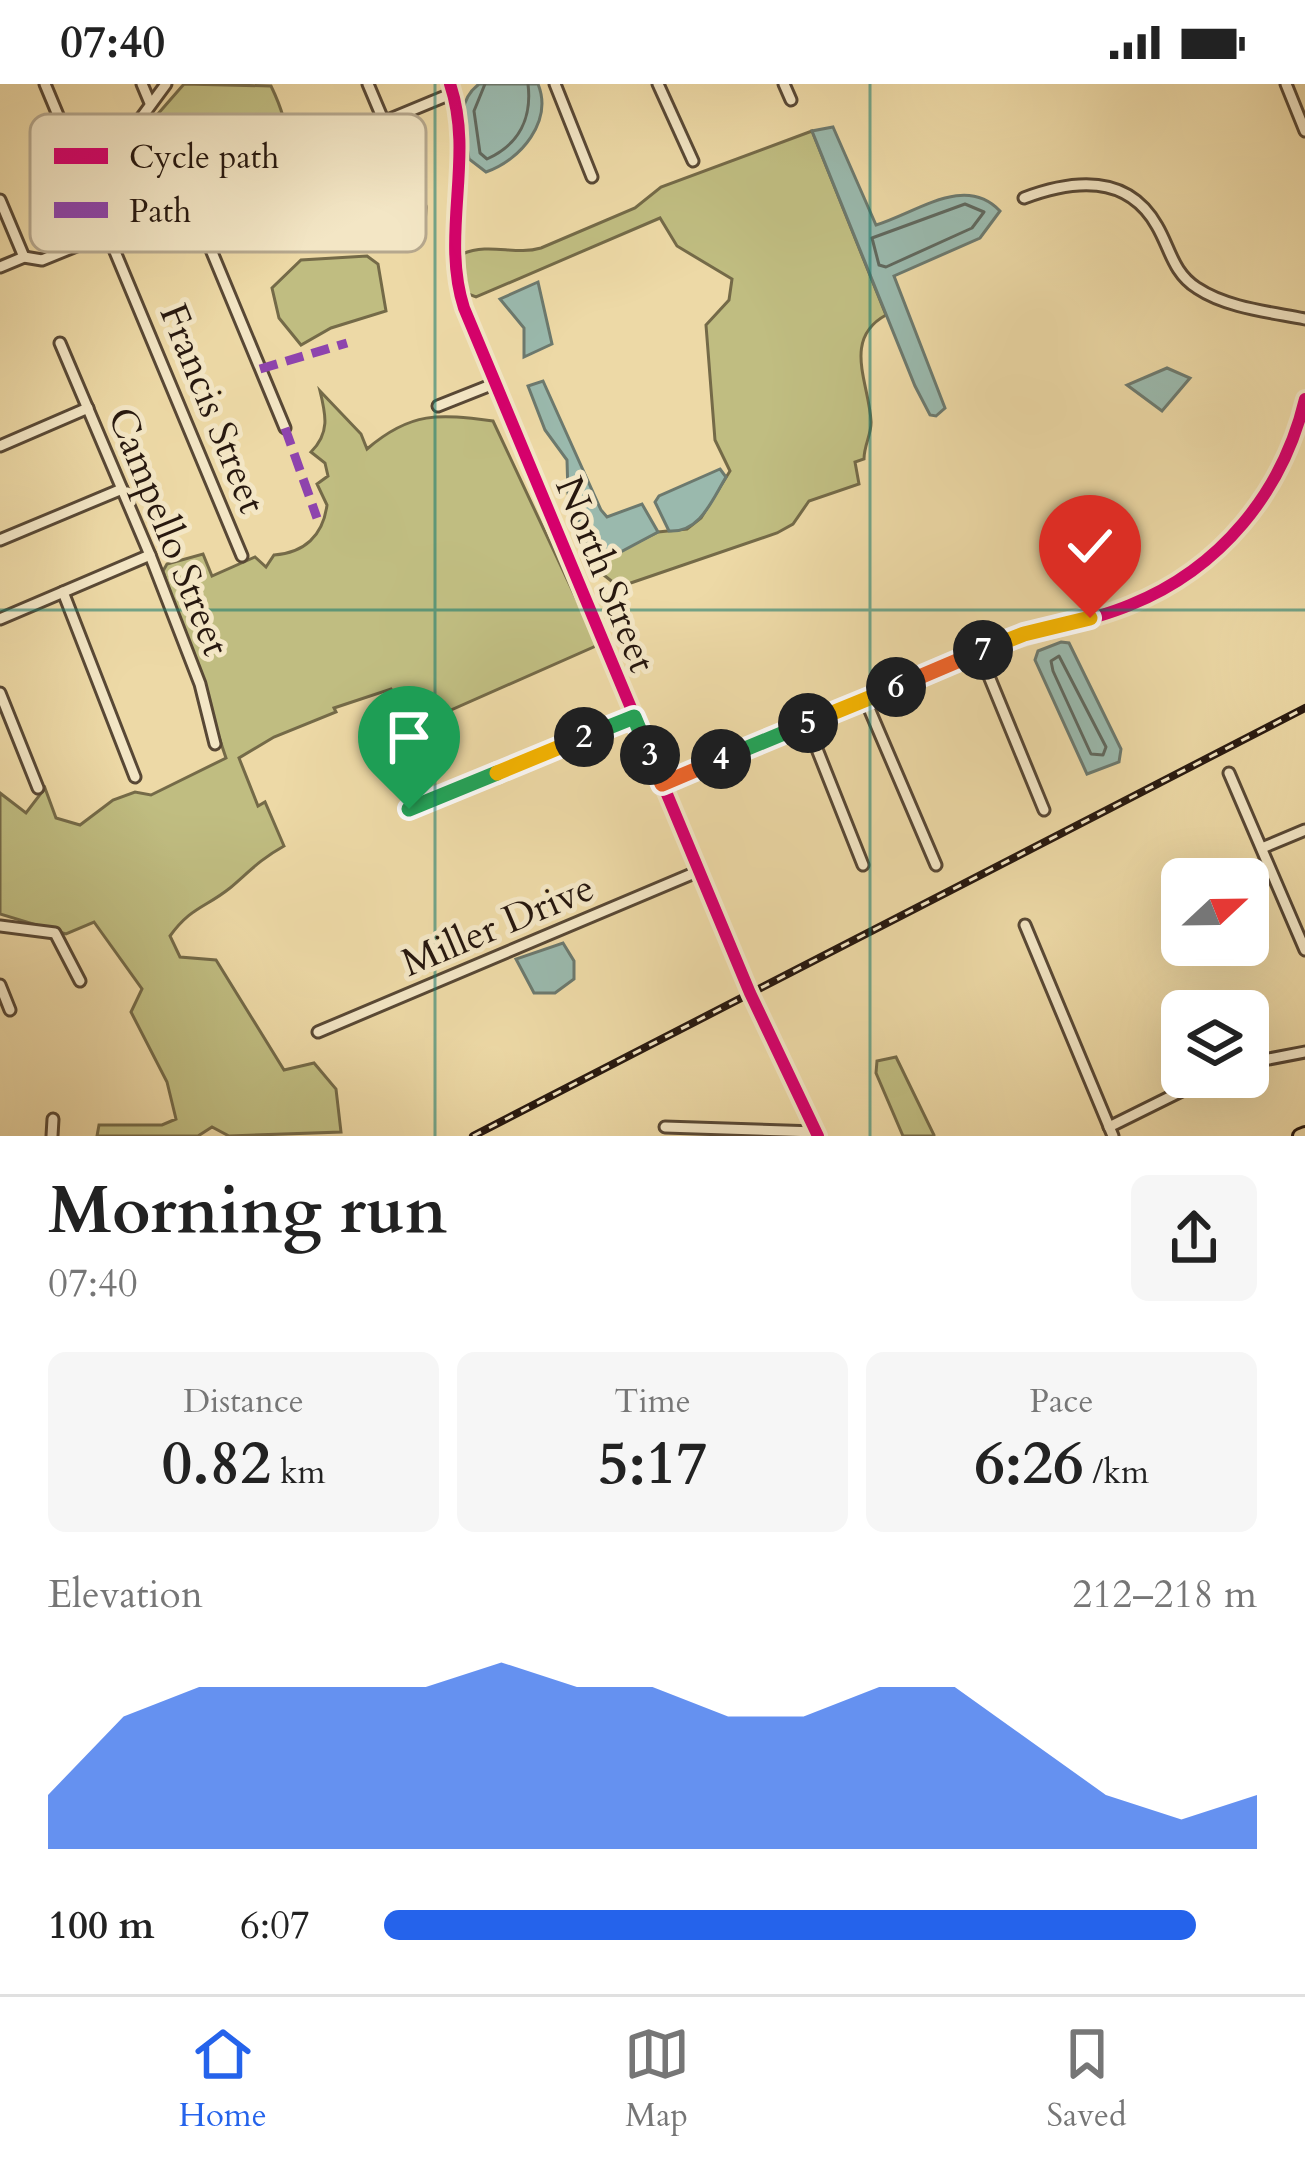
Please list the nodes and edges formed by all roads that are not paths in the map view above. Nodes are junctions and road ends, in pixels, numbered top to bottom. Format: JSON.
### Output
{"nodes":[{"id":1,"x":45,"y":84,"type":"edge"},
{"id":2,"x":142,"y":84,"type":"edge"},
{"id":3,"x":166,"y":84,"type":"edge"},
{"id":4,"x":368,"y":84,"type":"edge"},
{"id":5,"x":555,"y":84,"type":"edge"},
{"id":6,"x":658,"y":84,"type":"edge"},
{"id":7,"x":784,"y":84,"type":"edge"},
{"id":8,"x":1286,"y":84,"type":"edge"},
{"id":9,"x":452,"y":88,"type":"edge"},
{"id":10,"x":791,"y":100,"type":"dead end"},
{"id":11,"x":150,"y":103,"type":"junction"},
{"id":12,"x":58,"y":114,"type":"edge"},
{"id":13,"x":143,"y":114,"type":"edge"},
{"id":14,"x":380,"y":114,"type":"edge"},
{"id":15,"x":399,"y":114,"type":"edge"},
{"id":16,"x":1305,"y":131,"type":"edge"},
{"id":17,"x":693,"y":161,"type":"dead end"},
{"id":18,"x":592,"y":177,"type":"dead end"},
{"id":19,"x":1024,"y":198,"type":"dead end"},
{"id":20,"x":0,"y":200,"type":"edge"},
{"id":21,"x":61,"y":252,"type":"edge"},
{"id":22,"x":117,"y":252,"type":"edge"},
{"id":23,"x":212,"y":252,"type":"edge"},
{"id":24,"x":24,"y":257,"type":"junction"},
{"id":25,"x":0,"y":267,"type":"edge"},
{"id":26,"x":1305,"y":319,"type":"edge"},
{"id":27,"x":60,"y":343,"type":"dead end"},
{"id":28,"x":496,"y":383,"type":"junction"},
{"id":29,"x":1305,"y":398,"type":"edge"},
{"id":30,"x":438,"y":406,"type":"dead end"},
{"id":31,"x":88,"y":408,"type":"junction"},
{"id":32,"x":285,"y":428,"type":"dead end"},
{"id":33,"x":0,"y":446,"type":"edge"},
{"id":34,"x":122,"y":489,"type":"junction"},
{"id":35,"x":0,"y":540,"type":"edge"},
{"id":36,"x":150,"y":555,"type":"junction"},
{"id":37,"x":242,"y":556,"type":"dead end"},
{"id":38,"x":63,"y":592,"type":"junction"},
{"id":39,"x":0,"y":619,"type":"edge"},
{"id":40,"x":979,"y":652,"type":"junction"},
{"id":41,"x":0,"y":693,"type":"edge"},
{"id":42,"x":866,"y":699,"type":"junction"},
{"id":43,"x":634,"y":717,"type":"junction"},
{"id":44,"x":806,"y":724,"type":"junction"},
{"id":45,"x":215,"y":744,"type":"dead end"},
{"id":46,"x":1229,"y":773,"type":"dead end"},
{"id":47,"x":135,"y":777,"type":"dead end"},
{"id":48,"x":662,"y":784,"type":"junction"},
{"id":49,"x":38,"y":788,"type":"dead end"},
{"id":50,"x":409,"y":809,"type":"dead end"},
{"id":51,"x":1043,"y":810,"type":"dead end"},
{"id":52,"x":1305,"y":830,"type":"edge"},
{"id":53,"x":1262,"y":848,"type":"junction"},
{"id":54,"x":863,"y":865,"type":"dead end"},
{"id":55,"x":936,"y":865,"type":"dead end"},
{"id":56,"x":699,"y":872,"type":"junction"},
{"id":57,"x":1024,"y":925,"type":"dead end"},
{"id":58,"x":0,"y":926,"type":"edge"},
{"id":59,"x":1305,"y":950,"type":"edge"},
{"id":60,"x":80,"y":981,"type":"dead end"},
{"id":61,"x":0,"y":985,"type":"edge"},
{"id":62,"x":10,"y":1010,"type":"dead end"},
{"id":63,"x":318,"y":1032,"type":"dead end"},
{"id":64,"x":1305,"y":1052,"type":"edge"},
{"id":65,"x":1269,"y":1059,"type":"edge"},
{"id":66,"x":1172,"y":1098,"type":"edge"},
{"id":67,"x":53,"y":1119,"type":"dead end"},
{"id":68,"x":665,"y":1127,"type":"dead end"},
{"id":69,"x":701,"y":1130,"type":"edge"},
{"id":70,"x":1111,"y":1131,"type":"edge"},
{"id":71,"x":817,"y":1134,"type":"edge"},
{"id":72,"x":52,"y":1136,"type":"edge"}],
"edges":[{"from":1,"to":12,"type":"street","name":"Francis Street"},
{"from":2,"to":11,"type":"street"},
{"from":3,"to":11,"type":"street"},
{"from":4,"to":14,"type":"street"},
{"from":5,"to":18,"type":"street"},
{"from":6,"to":17,"type":"street"},
{"from":7,"to":10,"type":"street"},
{"from":8,"to":16,"type":"street"},
{"from":9,"to":15,"type":"street"},
{"from":9,"to":28,"type":"street","name":"North Street"},
{"from":11,"to":13,"type":"street"},
{"from":19,"to":26,"type":"street"},
{"from":20,"to":24,"type":"street"},
{"from":21,"to":24,"type":"street"},
{"from":22,"to":37,"type":"street","name":"Francis Street"},
{"from":23,"to":32,"type":"street"},
{"from":24,"to":25,"type":"street"},
{"from":27,"to":31,"type":"street","name":"Campello Street"},
{"from":28,"to":30,"type":"street"},
{"from":28,"to":43,"type":"street","name":"North Street"},
{"from":29,"to":40,"type":"street"},
{"from":31,"to":33,"type":"street"},
{"from":31,"to":34,"type":"street","name":"Campello Street"},
{"from":34,"to":35,"type":"street"},
{"from":34,"to":36,"type":"street","name":"Campello Street"},
{"from":36,"to":38,"type":"street"},
{"from":36,"to":45,"type":"street","name":"Campello Street"},
{"from":38,"to":39,"type":"street"},
{"from":38,"to":47,"type":"street"},
{"from":40,"to":42,"type":"street"},
{"from":40,"to":51,"type":"street"},
{"from":41,"to":49,"type":"street"},
{"from":42,"to":44,"type":"street"},
{"from":42,"to":55,"type":"street"},
{"from":43,"to":48,"type":"street","name":"North Street"},
{"from":43,"to":50,"type":"street"},
{"from":44,"to":48,"type":"street"},
{"from":44,"to":54,"type":"street"},
{"from":46,"to":53,"type":"street"},
{"from":48,"to":56,"type":"street","name":"North Street"},
{"from":52,"to":53,"type":"street"},
{"from":53,"to":59,"type":"street"},
{"from":56,"to":63,"type":"street","name":"Miller Drive"},
{"from":56,"to":71,"type":"street","name":"North Street"},
{"from":57,"to":70,"type":"street"},
{"from":58,"to":60,"type":"street"},
{"from":61,"to":62,"type":"street"},
{"from":64,"to":65,"type":"street"},
{"from":66,"to":70,"type":"street"},
{"from":67,"to":72,"type":"street"},
{"from":68,"to":69,"type":"street"},
{"from":69,"to":71,"type":"street"}]}
